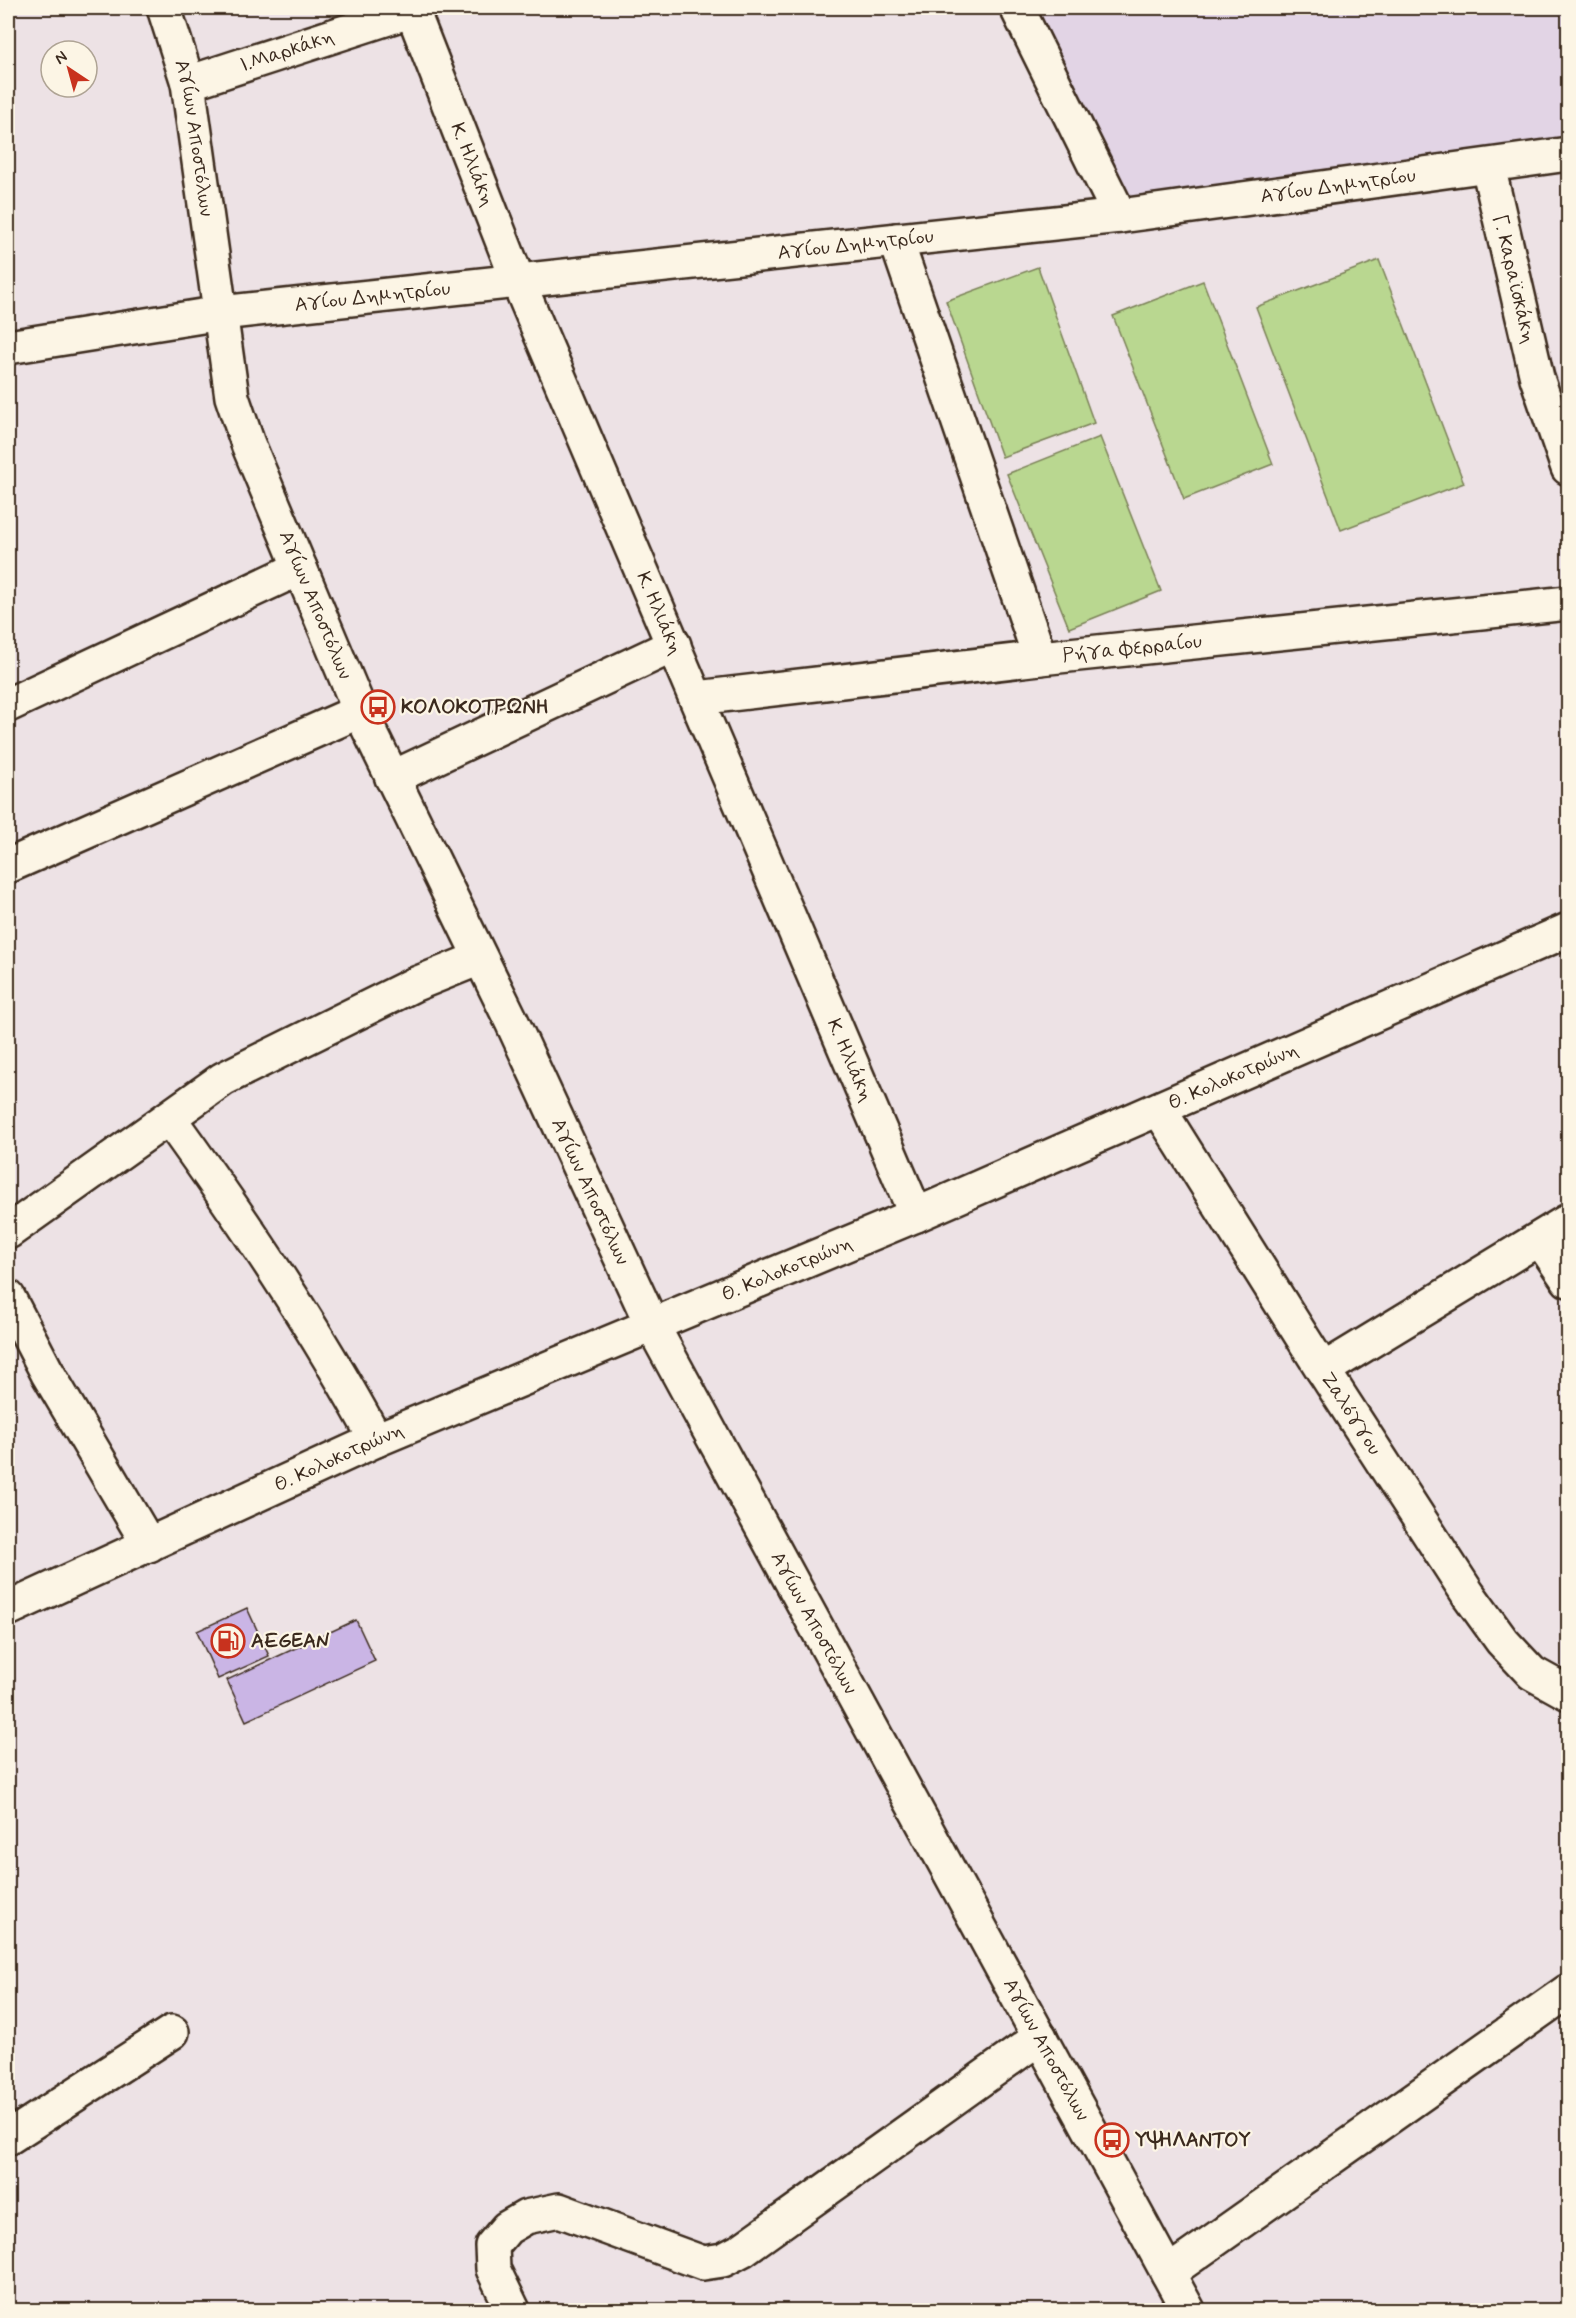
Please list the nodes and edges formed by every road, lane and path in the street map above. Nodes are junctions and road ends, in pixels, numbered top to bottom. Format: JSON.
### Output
{"nodes":[{"id":1,"x":164,"y":8,"type":"edge"},
{"id":2,"x":1017,"y":8,"type":"edge"},
{"id":3,"x":415,"y":9,"type":"edge"},
{"id":4,"x":188,"y":83,"type":"junction"},
{"id":5,"x":1569,"y":154,"type":"edge"},
{"id":6,"x":1488,"y":166,"type":"junction"},
{"id":7,"x":1120,"y":216,"type":"junction"},
{"id":8,"x":896,"y":240,"type":"junction"},
{"id":9,"x":518,"y":281,"type":"junction"},
{"id":10,"x":221,"y":313,"type":"junction"},
{"id":11,"x":8,"y":347,"type":"edge"},
{"id":12,"x":1569,"y":468,"type":"edge"},
{"id":13,"x":300,"y":568,"type":"junction"},
{"id":14,"x":1569,"y":603,"type":"edge"},
{"id":15,"x":674,"y":645,"type":"junction"},
{"id":16,"x":1040,"y":658,"type":"junction"},
{"id":17,"x":697,"y":698,"type":"junction"},
{"id":18,"x":8,"y":705,"type":"edge"},
{"id":19,"x":360,"y":711,"type":"junction"},
{"id":20,"x":392,"y":778,"type":"junction"},
{"id":21,"x":8,"y":866,"type":"edge"},
{"id":22,"x":1569,"y":930,"type":"edge"},
{"id":23,"x":480,"y":957,"type":"junction"},
{"id":24,"x":1159,"y":1109,"type":"junction"},
{"id":25,"x":169,"y":1118,"type":"junction"},
{"id":26,"x":915,"y":1215,"type":"junction"},
{"id":27,"x":1569,"y":1221,"type":"edge"},
{"id":28,"x":8,"y":1232,"type":"edge"},
{"id":29,"x":1540,"y":1239,"type":"junction"},
{"id":30,"x":1569,"y":1280,"type":"edge"},
{"id":31,"x":8,"y":1297,"type":"edge"},
{"id":32,"x":652,"y":1325,"type":"junction"},
{"id":33,"x":1323,"y":1370,"type":"junction"},
{"id":34,"x":376,"y":1440,"type":"junction"},
{"id":35,"x":149,"y":1545,"type":"junction"},
{"id":36,"x":8,"y":1609,"type":"edge"},
{"id":37,"x":1569,"y":1693,"type":"edge"},
{"id":38,"x":1569,"y":1991,"type":"edge"},
{"id":39,"x":172,"y":2031,"type":"dead end"},
{"id":40,"x":1040,"y":2037,"type":"junction"},
{"id":41,"x":8,"y":2138,"type":"edge"},
{"id":42,"x":1168,"y":2273,"type":"junction"},
{"id":43,"x":513,"y":2310,"type":"edge"},
{"id":44,"x":1188,"y":2310,"type":"edge"}],
"edges":[{"from":1,"to":4,"type":"street","name":"Αγίων Αποστόλων"},
{"from":2,"to":7,"type":"street"},
{"from":3,"to":4,"type":"street","name":"Ι.Μαρκάκη"},
{"from":3,"to":9,"type":"street","name":"Κ. Ηλιάκη"},
{"from":4,"to":10,"type":"street","name":"Αγίων Αποστόλων"},
{"from":5,"to":6,"type":"street"},
{"from":6,"to":7,"type":"street","name":"Αγίου Δημητρίου"},
{"from":6,"to":12,"type":"street","name":"Γ. Καραϊσκάκη"},
{"from":7,"to":8,"type":"street","name":"Αγίου Δημητρίου"},
{"from":8,"to":9,"type":"street","name":"Αγίου Δημητρίου"},
{"from":8,"to":16,"type":"street"},
{"from":9,"to":10,"type":"street","name":"Αγίου Δημητρίου"},
{"from":9,"to":15,"type":"street","name":"Κ. Ηλιάκη"},
{"from":10,"to":11,"type":"street","name":"Αγίου Δημητρίου"},
{"from":10,"to":13,"type":"street","name":"Αγίων Αποστόλων"},
{"from":13,"to":18,"type":"street"},
{"from":13,"to":19,"type":"street","name":"Αγίων Αποστόλων"},
{"from":14,"to":16,"type":"street","name":"Ρήγα Φερραίου"},
{"from":15,"to":17,"type":"street","name":"Κ. Ηλιάκη"},
{"from":15,"to":20,"type":"street"},
{"from":16,"to":17,"type":"street","name":"Ρήγα Φερραίου"},
{"from":17,"to":26,"type":"street","name":"Κ. Ηλιάκη"},
{"from":19,"to":20,"type":"street","name":"Αγίων Αποστόλων"},
{"from":19,"to":21,"type":"street"},
{"from":20,"to":23,"type":"street","name":"Αγίων Αποστόλων"},
{"from":22,"to":24,"type":"street","name":"Θ. Κολοκοτρώνη"},
{"from":23,"to":25,"type":"street"},
{"from":23,"to":32,"type":"street","name":"Αγίων Αποστόλων"},
{"from":24,"to":26,"type":"street","name":"Θ. Κολοκοτρώνη"},
{"from":24,"to":33,"type":"street","name":"Ζαλόγγου"},
{"from":25,"to":28,"type":"street"},
{"from":25,"to":34,"type":"street"},
{"from":26,"to":32,"type":"street","name":"Θ. Κολοκοτρώνη"},
{"from":27,"to":29,"type":"street"},
{"from":29,"to":30,"type":"street"},
{"from":29,"to":33,"type":"street"},
{"from":31,"to":35,"type":"street"},
{"from":32,"to":34,"type":"street","name":"Θ. Κολοκοτρώνη"},
{"from":32,"to":40,"type":"street","name":"Αγίων Αποστόλων"},
{"from":33,"to":37,"type":"street","name":"Ζαλόγγου"},
{"from":34,"to":35,"type":"street","name":"Θ. Κολοκοτρώνη"},
{"from":35,"to":36,"type":"street","name":"Θ. Κολοκοτρώνη"},
{"from":38,"to":42,"type":"street"},
{"from":39,"to":41,"type":"street"},
{"from":40,"to":42,"type":"street","name":"Αγίων Αποστόλων"},
{"from":40,"to":43,"type":"street"},
{"from":42,"to":44,"type":"street","name":"Αγίων Αποστόλων"}]}
